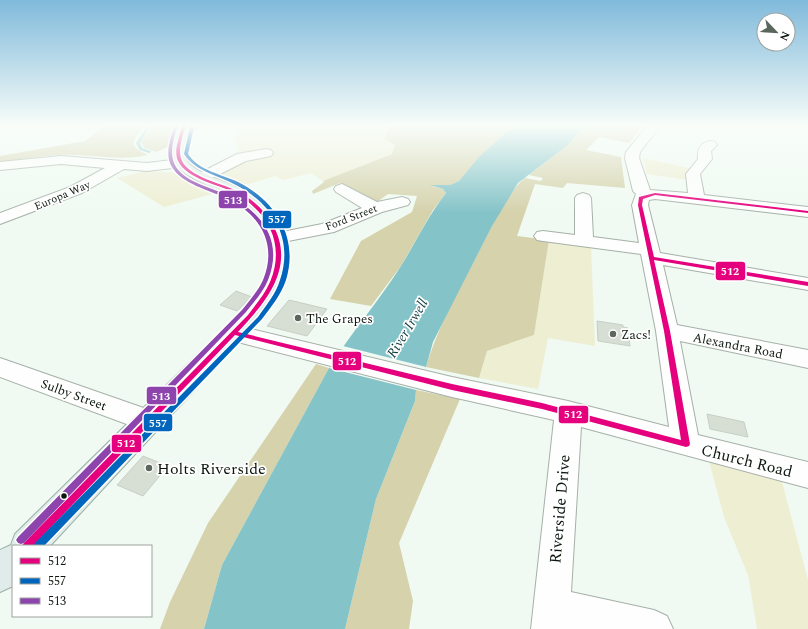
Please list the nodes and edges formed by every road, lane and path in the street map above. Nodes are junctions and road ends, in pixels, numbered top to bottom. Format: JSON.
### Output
{"nodes":[{"id":1,"x":181,"y":154,"type":"edge"},
{"id":2,"x":258,"y":154,"type":"edge"},
{"id":3,"x":633,"y":154,"type":"edge"},
{"id":4,"x":704,"y":154,"type":"edge"},
{"id":5,"x":180,"y":159,"type":"junction"},
{"id":6,"x":125,"y":165,"type":"junction"},
{"id":7,"x":0,"y":166,"type":"edge"},
{"id":8,"x":203,"y":177,"type":"junction"},
{"id":9,"x":342,"y":189,"type":"dead end"},
{"id":10,"x":647,"y":195,"type":"junction"},
{"id":11,"x":582,"y":198,"type":"dead end"},
{"id":12,"x":697,"y":198,"type":"junction"},
{"id":13,"x":402,"y":202,"type":"dead end"},
{"id":14,"x":375,"y":208,"type":"junction"},
{"id":15,"x":808,"y":212,"type":"edge"},
{"id":16,"x":0,"y":219,"type":"edge"},
{"id":17,"x":543,"y":236,"type":"dead end"},
{"id":18,"x":278,"y":238,"type":"junction"},
{"id":19,"x":584,"y":241,"type":"junction"},
{"id":20,"x":652,"y":254,"type":"junction"},
{"id":21,"x":808,"y":284,"type":"edge"},
{"id":22,"x":667,"y":331,"type":"junction"},
{"id":23,"x":234,"y":333,"type":"junction"},
{"id":24,"x":808,"y":359,"type":"edge"},
{"id":25,"x":0,"y":367,"type":"edge"},
{"id":26,"x":568,"y":412,"type":"junction"},
{"id":27,"x":148,"y":421,"type":"junction"},
{"id":28,"x":686,"y":444,"type":"junction"},
{"id":29,"x":808,"y":475,"type":"edge"},
{"id":30,"x":29,"y":545,"type":"edge"},
{"id":31,"x":12,"y":562,"type":"edge"},
{"id":32,"x":0,"y":574,"type":"edge"},
{"id":33,"x":550,"y":618,"type":"edge"},
{"id":34,"x":654,"y":629,"type":"edge"}],
"edges":[{"from":1,"to":5,"type":"main road"},
{"from":2,"to":8,"type":"street"},
{"from":3,"to":10,"type":"street"},
{"from":4,"to":12,"type":"street"},
{"from":5,"to":6,"type":"street","name":"Europa Way"},
{"from":5,"to":8,"type":"main road"},
{"from":6,"to":7,"type":"street","name":"Europa Way"},
{"from":6,"to":16,"type":"street","name":"Europa Way"},
{"from":8,"to":18,"type":"main road"},
{"from":9,"to":14,"type":"street"},
{"from":10,"to":12,"type":"street"},
{"from":10,"to":20,"type":"street"},
{"from":11,"to":19,"type":"street"},
{"from":12,"to":15,"type":"street"},
{"from":13,"to":14,"type":"street","name":"Ford Street"},
{"from":14,"to":18,"type":"street","name":"Ford Street"},
{"from":17,"to":19,"type":"street"},
{"from":18,"to":23,"type":"main road"},
{"from":19,"to":20,"type":"street"},
{"from":20,"to":21,"type":"street"},
{"from":20,"to":22,"type":"street"},
{"from":22,"to":24,"type":"street","name":"Alexandra Road"},
{"from":22,"to":28,"type":"street"},
{"from":23,"to":26,"type":"street","name":"Church Road"},
{"from":23,"to":27,"type":"main road"},
{"from":25,"to":27,"type":"street","name":"Sulby Street"},
{"from":26,"to":28,"type":"street","name":"Church Road"},
{"from":26,"to":33,"type":"street","name":"Riverside Drive"},
{"from":27,"to":30,"type":"main road"},
{"from":28,"to":29,"type":"street","name":"Church Road"},
{"from":31,"to":32,"type":"main road"},
{"from":33,"to":34,"type":"street","name":"Riverside Drive"}]}
